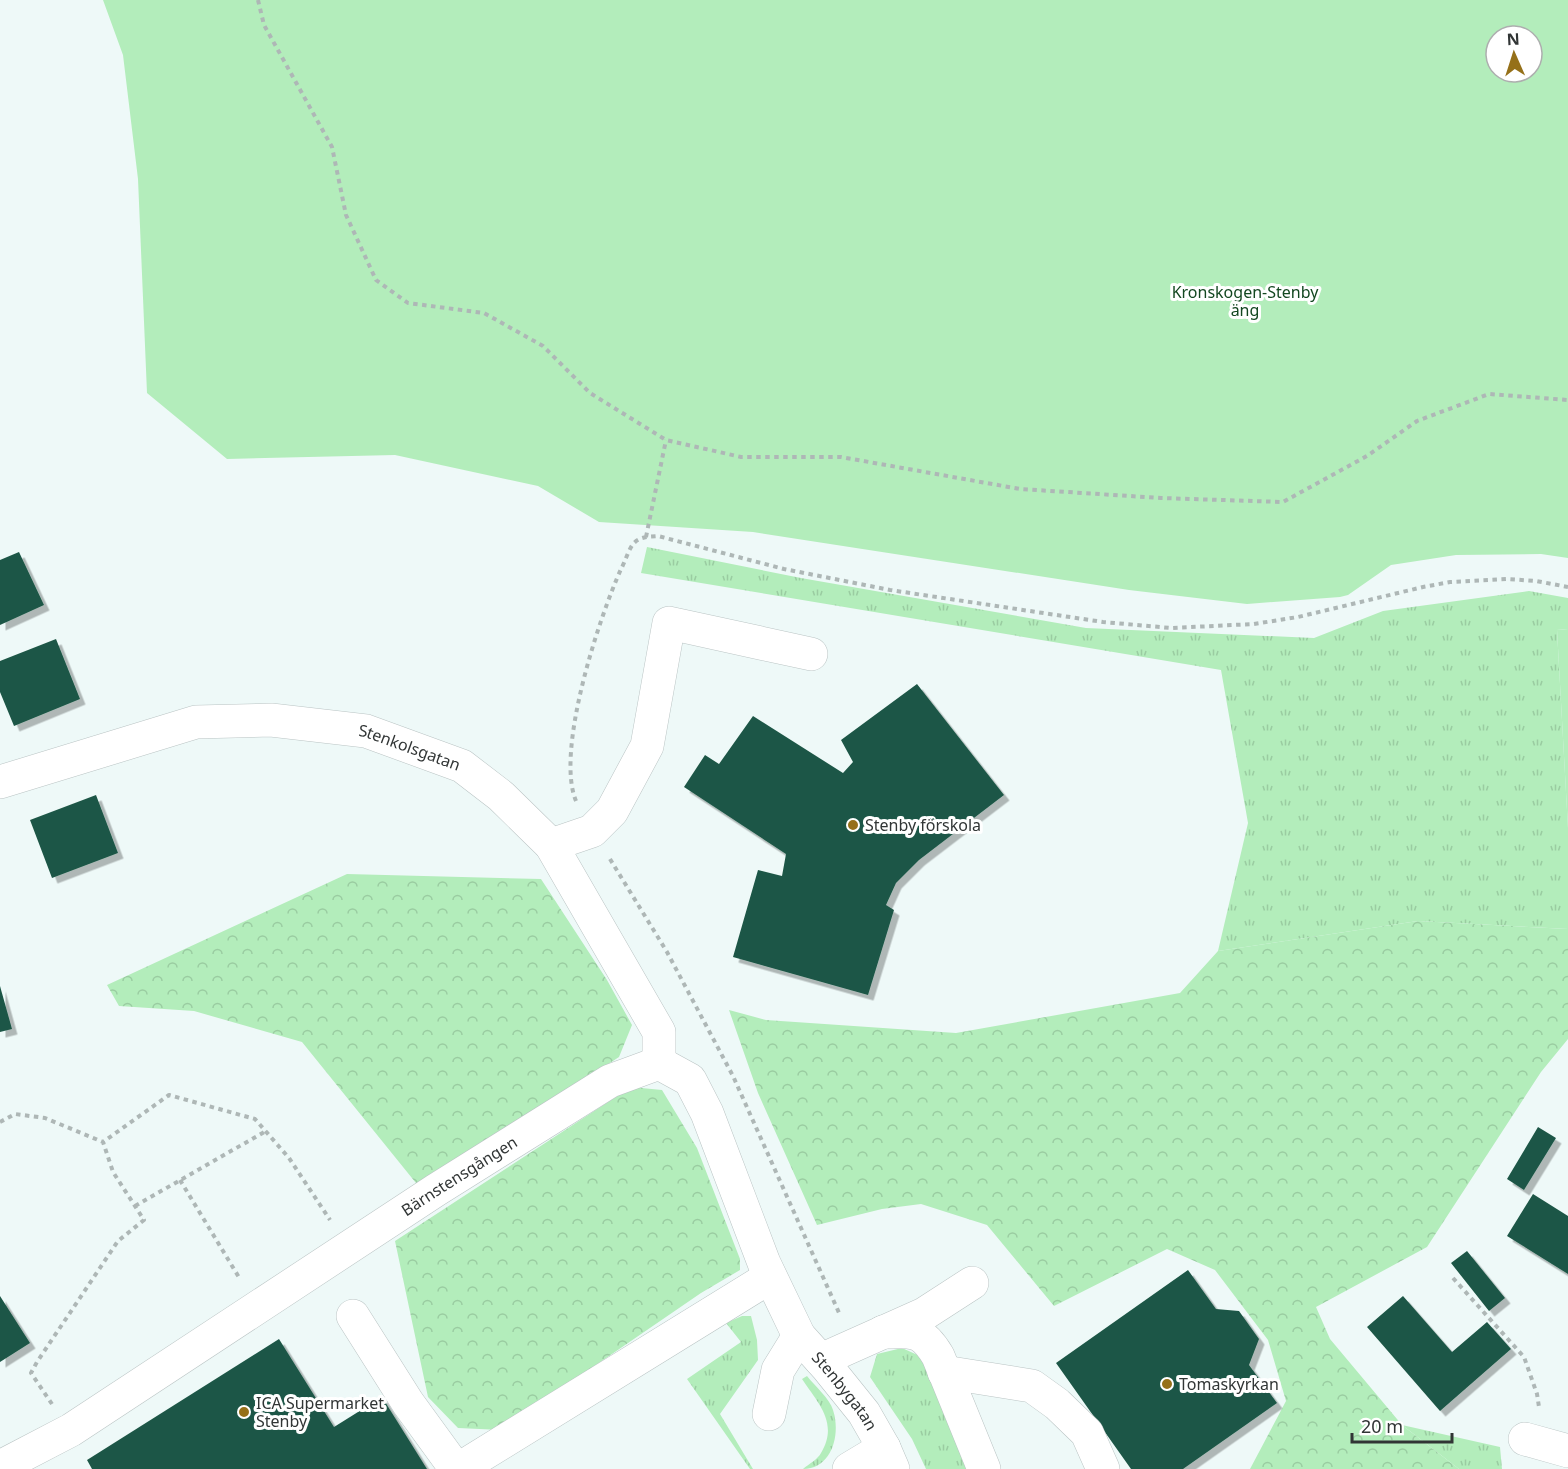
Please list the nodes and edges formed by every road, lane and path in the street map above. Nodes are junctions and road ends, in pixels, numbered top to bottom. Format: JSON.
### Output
{"nodes":[{"id":1,"x":258,"y":0,"type":"edge"},
{"id":2,"x":1568,"y":400,"type":"edge"},
{"id":3,"x":666,"y":440,"type":"junction"},
{"id":4,"x":646,"y":537,"type":"junction"},
{"id":5,"x":1568,"y":587,"type":"edge"},
{"id":6,"x":811,"y":654,"type":"dead end"},
{"id":7,"x":0,"y":782,"type":"edge"},
{"id":8,"x":592,"y":831,"type":"junction"},
{"id":9,"x":551,"y":844,"type":"junction"},
{"id":10,"x":658,"y":1063,"type":"junction"},
{"id":11,"x":0,"y":1122,"type":"edge"},
{"id":12,"x":266,"y":1131,"type":"junction"},
{"id":13,"x":103,"y":1142,"type":"junction"},
{"id":14,"x":180,"y":1180,"type":"junction"},
{"id":15,"x":135,"y":1206,"type":"junction"},
{"id":16,"x":349,"y":1248,"type":"junction"},
{"id":17,"x":770,"y":1276,"type":"junction"},
{"id":18,"x":1453,"y":1278,"type":"dead end"},
{"id":19,"x":972,"y":1283,"type":"dead end"},
{"id":20,"x":257,"y":1308,"type":"junction"},
{"id":21,"x":352,"y":1316,"type":"dead end"},
{"id":22,"x":883,"y":1332,"type":"junction"},
{"id":23,"x":799,"y":1336,"type":"junction"},
{"id":24,"x":821,"y":1360,"type":"junction"},
{"id":25,"x":944,"y":1372,"type":"junction"},
{"id":26,"x":769,"y":1414,"type":"dead end"},
{"id":27,"x":69,"y":1431,"type":"junction"},
{"id":28,"x":1545,"y":1444,"type":"edge"},
{"id":29,"x":888,"y":1459,"type":"edge"},
{"id":30,"x":0,"y":1467,"type":"edge"},
{"id":31,"x":457,"y":1469,"type":"edge"},
{"id":32,"x":849,"y":1469,"type":"edge"},
{"id":33,"x":984,"y":1469,"type":"edge"},
{"id":34,"x":1103,"y":1469,"type":"edge"}],
"edges":[{"from":1,"to":3,"type":"path"},
{"from":2,"to":3,"type":"path"},
{"from":3,"to":4,"type":"path"},
{"from":4,"to":5,"type":"path"},
{"from":4,"to":8,"type":"path"},
{"from":6,"to":8,"type":"street"},
{"from":7,"to":9,"type":"street","name":"Stenkolsgatan"},
{"from":8,"to":9,"type":"street"},
{"from":8,"to":22,"type":"path"},
{"from":9,"to":10,"type":"street","name":"Stenkolsgatan"},
{"from":10,"to":16,"type":"street","name":"Bärnstensgången"},
{"from":10,"to":17,"type":"street"},
{"from":11,"to":13,"type":"path"},
{"from":12,"to":13,"type":"path"},
{"from":12,"to":14,"type":"path"},
{"from":12,"to":16,"type":"path"},
{"from":13,"to":15,"type":"path"},
{"from":14,"to":15,"type":"path"},
{"from":14,"to":20,"type":"path"},
{"from":15,"to":27,"type":"path"},
{"from":16,"to":20,"type":"street","name":"Bärnstensgången"},
{"from":17,"to":23,"type":"street"},
{"from":17,"to":31,"type":"street"},
{"from":18,"to":28,"type":"path"},
{"from":19,"to":22,"type":"street"},
{"from":20,"to":27,"type":"street","name":"Bärnstensgången"},
{"from":21,"to":31,"type":"street"},
{"from":22,"to":24,"type":"street"},
{"from":22,"to":25,"type":"street"},
{"from":23,"to":24,"type":"street","name":"Stenbygatan"},
{"from":23,"to":26,"type":"street"},
{"from":24,"to":29,"type":"street","name":"Stenbygatan"},
{"from":25,"to":33,"type":"street"},
{"from":25,"to":34,"type":"street"},
{"from":27,"to":30,"type":"street","name":"Bärnstensgången"},
{"from":29,"to":32,"type":"street","name":"Stenbygatan"}]}
